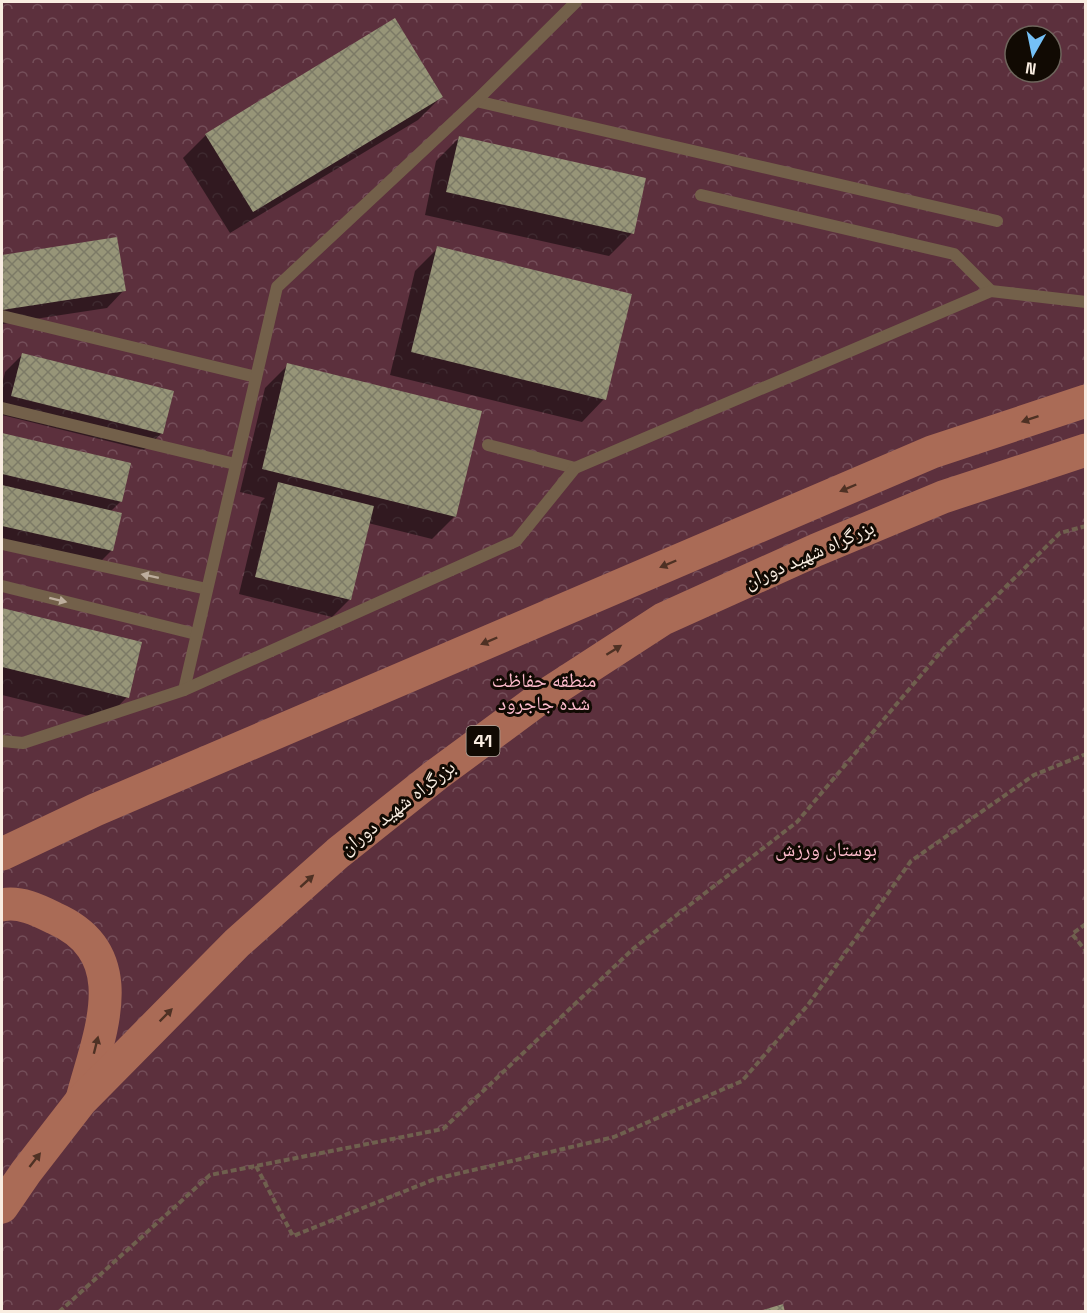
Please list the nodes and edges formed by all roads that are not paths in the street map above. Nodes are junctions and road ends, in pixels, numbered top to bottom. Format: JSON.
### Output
{"nodes":[{"id":1,"x":576,"y":2,"type":"edge"},
{"id":2,"x":476,"y":101,"type":"junction"},
{"id":3,"x":701,"y":195,"type":"dead end"},
{"id":4,"x":997,"y":221,"type":"dead end"},
{"id":5,"x":991,"y":291,"type":"junction"},
{"id":6,"x":1086,"y":302,"type":"edge"},
{"id":7,"x":2,"y":316,"type":"edge"},
{"id":8,"x":256,"y":377,"type":"junction"},
{"id":9,"x":1086,"y":401,"type":"edge"},
{"id":10,"x":2,"y":408,"type":"edge"},
{"id":11,"x":488,"y":445,"type":"dead end"},
{"id":12,"x":1086,"y":450,"type":"edge"},
{"id":13,"x":235,"y":464,"type":"junction"},
{"id":14,"x":575,"y":468,"type":"junction"},
{"id":15,"x":2,"y":544,"type":"edge"},
{"id":16,"x":2,"y":586,"type":"edge"},
{"id":17,"x":207,"y":589,"type":"junction"},
{"id":18,"x":196,"y":634,"type":"junction"},
{"id":19,"x":184,"y":690,"type":"junction"},
{"id":20,"x":2,"y":741,"type":"edge"},
{"id":21,"x":2,"y":854,"type":"edge"},
{"id":22,"x":2,"y":905,"type":"edge"},
{"id":23,"x":81,"y":1101,"type":"junction"},
{"id":24,"x":2,"y":1207,"type":"edge"}],
"edges":[{"from":1,"to":2,"type":"lane"},
{"from":2,"to":4,"type":"lane"},
{"from":2,"to":8,"type":"lane"},
{"from":3,"to":5,"type":"lane"},
{"from":5,"to":6,"type":"lane"},
{"from":5,"to":14,"type":"lane"},
{"from":7,"to":8,"type":"lane"},
{"from":8,"to":13,"type":"lane"},
{"from":9,"to":21,"type":"highway","one_way":true},
{"from":10,"to":13,"type":"lane"},
{"from":11,"to":14,"type":"lane"},
{"from":23,"to":12,"type":"highway","name":"بزرگراه شهید دوران","number":"41","one_way":true},
{"from":13,"to":17,"type":"lane"},
{"from":14,"to":19,"type":"lane"},
{"from":17,"to":15,"type":"lane","one_way":true},
{"from":16,"to":18,"type":"lane","one_way":true},
{"from":17,"to":18,"type":"lane"},
{"from":18,"to":19,"type":"lane"},
{"from":19,"to":20,"type":"lane"},
{"from":23,"to":22,"type":"highway","one_way":true},
{"from":24,"to":23,"type":"highway","name":"بزرگراه شهید دوران","number":"41","one_way":true}]}
